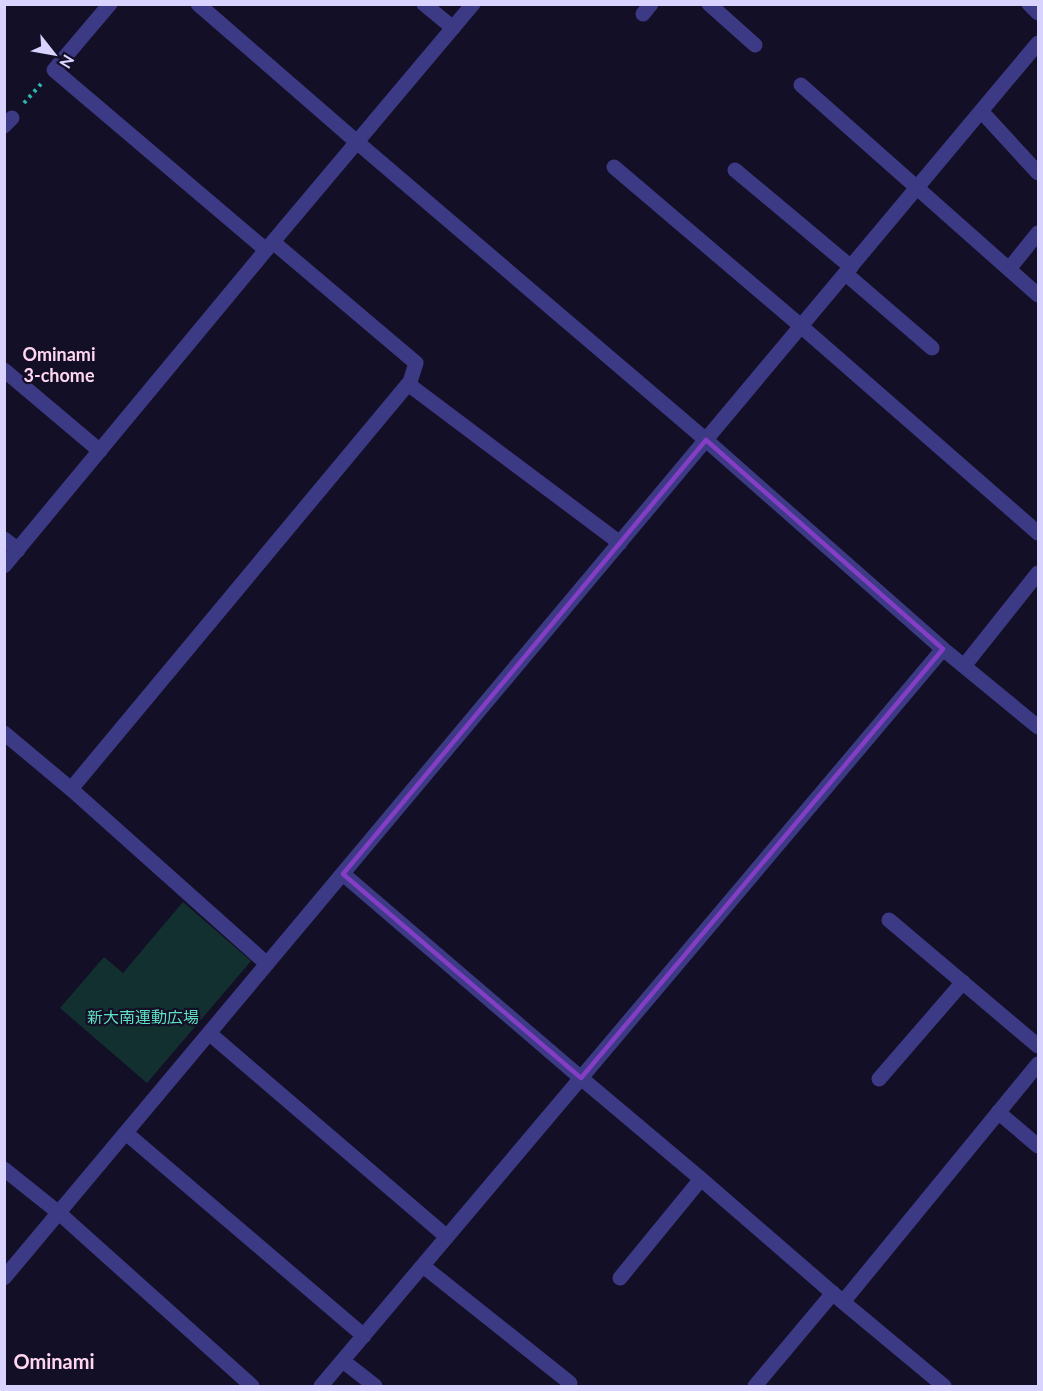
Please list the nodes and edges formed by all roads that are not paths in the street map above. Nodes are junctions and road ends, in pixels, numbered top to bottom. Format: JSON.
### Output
{"nodes":[{"id":1,"x":110,"y":4,"type":"edge"},
{"id":2,"x":198,"y":4,"type":"edge"},
{"id":3,"x":424,"y":4,"type":"edge"},
{"id":4,"x":473,"y":4,"type":"edge"},
{"id":5,"x":709,"y":4,"type":"edge"},
{"id":6,"x":1029,"y":4,"type":"edge"},
{"id":7,"x":1038,"y":13,"type":"edge"},
{"id":8,"x":453,"y":28,"type":"junction"},
{"id":9,"x":1038,"y":43,"type":"edge"},
{"id":10,"x":755,"y":45,"type":"dead end"},
{"id":11,"x":801,"y":85,"type":"dead end"},
{"id":12,"x":982,"y":112,"type":"junction"},
{"id":13,"x":358,"y":142,"type":"junction"},
{"id":14,"x":614,"y":167,"type":"dead end"},
{"id":15,"x":735,"y":170,"type":"dead end"},
{"id":16,"x":1038,"y":173,"type":"edge"},
{"id":17,"x":917,"y":188,"type":"junction"},
{"id":18,"x":1038,"y":233,"type":"edge"},
{"id":19,"x":269,"y":246,"type":"junction"},
{"id":20,"x":1009,"y":269,"type":"junction"},
{"id":21,"x":848,"y":270,"type":"junction"},
{"id":22,"x":1038,"y":295,"type":"edge"},
{"id":23,"x":802,"y":327,"type":"junction"},
{"id":24,"x":932,"y":348,"type":"dead end"},
{"id":25,"x":4,"y":370,"type":"edge"},
{"id":26,"x":409,"y":385,"type":"junction"},
{"id":27,"x":706,"y":440,"type":"junction"},
{"id":28,"x":100,"y":451,"type":"junction"},
{"id":29,"x":1038,"y":533,"type":"edge"},
{"id":30,"x":4,"y":539,"type":"edge"},
{"id":31,"x":620,"y":543,"type":"junction"},
{"id":32,"x":18,"y":550,"type":"junction"},
{"id":33,"x":4,"y":566,"type":"edge"},
{"id":34,"x":1038,"y":573,"type":"edge"},
{"id":35,"x":943,"y":649,"type":"junction"},
{"id":36,"x":964,"y":666,"type":"junction"},
{"id":37,"x":1038,"y":727,"type":"edge"},
{"id":38,"x":4,"y":733,"type":"edge"},
{"id":39,"x":71,"y":789,"type":"junction"},
{"id":40,"x":343,"y":874,"type":"junction"},
{"id":41,"x":890,"y":921,"type":"dead end"},
{"id":42,"x":267,"y":964,"type":"junction"},
{"id":43,"x":963,"y":982,"type":"junction"},
{"id":44,"x":209,"y":1034,"type":"junction"},
{"id":45,"x":1038,"y":1046,"type":"edge"},
{"id":46,"x":1038,"y":1064,"type":"edge"},
{"id":47,"x":581,"y":1078,"type":"junction"},
{"id":48,"x":879,"y":1079,"type":"dead end"},
{"id":49,"x":998,"y":1112,"type":"junction"},
{"id":50,"x":126,"y":1133,"type":"junction"},
{"id":51,"x":1038,"y":1146,"type":"edge"},
{"id":52,"x":4,"y":1169,"type":"edge"},
{"id":53,"x":701,"y":1179,"type":"junction"},
{"id":54,"x":59,"y":1213,"type":"junction"},
{"id":55,"x":447,"y":1237,"type":"junction"},
{"id":56,"x":423,"y":1266,"type":"junction"},
{"id":57,"x":4,"y":1278,"type":"edge"},
{"id":58,"x":620,"y":1278,"type":"dead end"},
{"id":59,"x":838,"y":1297,"type":"junction"},
{"id":60,"x":363,"y":1336,"type":"junction"},
{"id":61,"x":343,"y":1361,"type":"junction"},
{"id":62,"x":570,"y":1383,"type":"dead end"},
{"id":63,"x":252,"y":1386,"type":"edge"},
{"id":64,"x":321,"y":1386,"type":"edge"},
{"id":65,"x":375,"y":1386,"type":"edge"},
{"id":66,"x":755,"y":1386,"type":"edge"},
{"id":67,"x":944,"y":1386,"type":"edge"}],
"edges":[{"from":1,"to":19,"type":"street"},
{"from":2,"to":13,"type":"street"},
{"from":3,"to":8,"type":"street"},
{"from":4,"to":8,"type":"street"},
{"from":5,"to":10,"type":"street"},
{"from":6,"to":7,"type":"street"},
{"from":8,"to":13,"type":"street"},
{"from":9,"to":12,"type":"street"},
{"from":11,"to":17,"type":"street"},
{"from":12,"to":16,"type":"street"},
{"from":12,"to":17,"type":"street"},
{"from":13,"to":19,"type":"street"},
{"from":13,"to":27,"type":"street"},
{"from":14,"to":23,"type":"street"},
{"from":15,"to":21,"type":"street"},
{"from":17,"to":20,"type":"street"},
{"from":17,"to":21,"type":"street"},
{"from":18,"to":20,"type":"street"},
{"from":19,"to":26,"type":"street"},
{"from":19,"to":28,"type":"street"},
{"from":20,"to":22,"type":"street"},
{"from":21,"to":23,"type":"street"},
{"from":21,"to":24,"type":"street"},
{"from":23,"to":27,"type":"street"},
{"from":23,"to":29,"type":"street"},
{"from":25,"to":28,"type":"street"},
{"from":26,"to":31,"type":"street"},
{"from":26,"to":39,"type":"street"},
{"from":27,"to":31,"type":"street"},
{"from":27,"to":35,"type":"street"},
{"from":28,"to":32,"type":"street"},
{"from":30,"to":32,"type":"street"},
{"from":31,"to":40,"type":"street"},
{"from":32,"to":33,"type":"street"},
{"from":34,"to":36,"type":"street"},
{"from":35,"to":36,"type":"street"},
{"from":35,"to":47,"type":"street"},
{"from":36,"to":37,"type":"street"},
{"from":38,"to":39,"type":"street"},
{"from":39,"to":42,"type":"street"},
{"from":40,"to":42,"type":"street"},
{"from":40,"to":47,"type":"street"},
{"from":41,"to":43,"type":"street"},
{"from":42,"to":44,"type":"street"},
{"from":43,"to":45,"type":"street"},
{"from":43,"to":48,"type":"street"},
{"from":44,"to":50,"type":"street"},
{"from":44,"to":55,"type":"street"},
{"from":46,"to":49,"type":"street"},
{"from":47,"to":53,"type":"street"},
{"from":47,"to":55,"type":"street"},
{"from":49,"to":51,"type":"street"},
{"from":49,"to":59,"type":"street"},
{"from":50,"to":54,"type":"street"},
{"from":50,"to":60,"type":"street"},
{"from":52,"to":54,"type":"street"},
{"from":53,"to":58,"type":"street"},
{"from":53,"to":59,"type":"street"},
{"from":54,"to":57,"type":"street"},
{"from":54,"to":63,"type":"street"},
{"from":55,"to":56,"type":"street"},
{"from":56,"to":60,"type":"street"},
{"from":56,"to":62,"type":"street"},
{"from":59,"to":66,"type":"street"},
{"from":59,"to":67,"type":"street"},
{"from":60,"to":61,"type":"street"},
{"from":61,"to":64,"type":"street"},
{"from":61,"to":65,"type":"street"}]}
